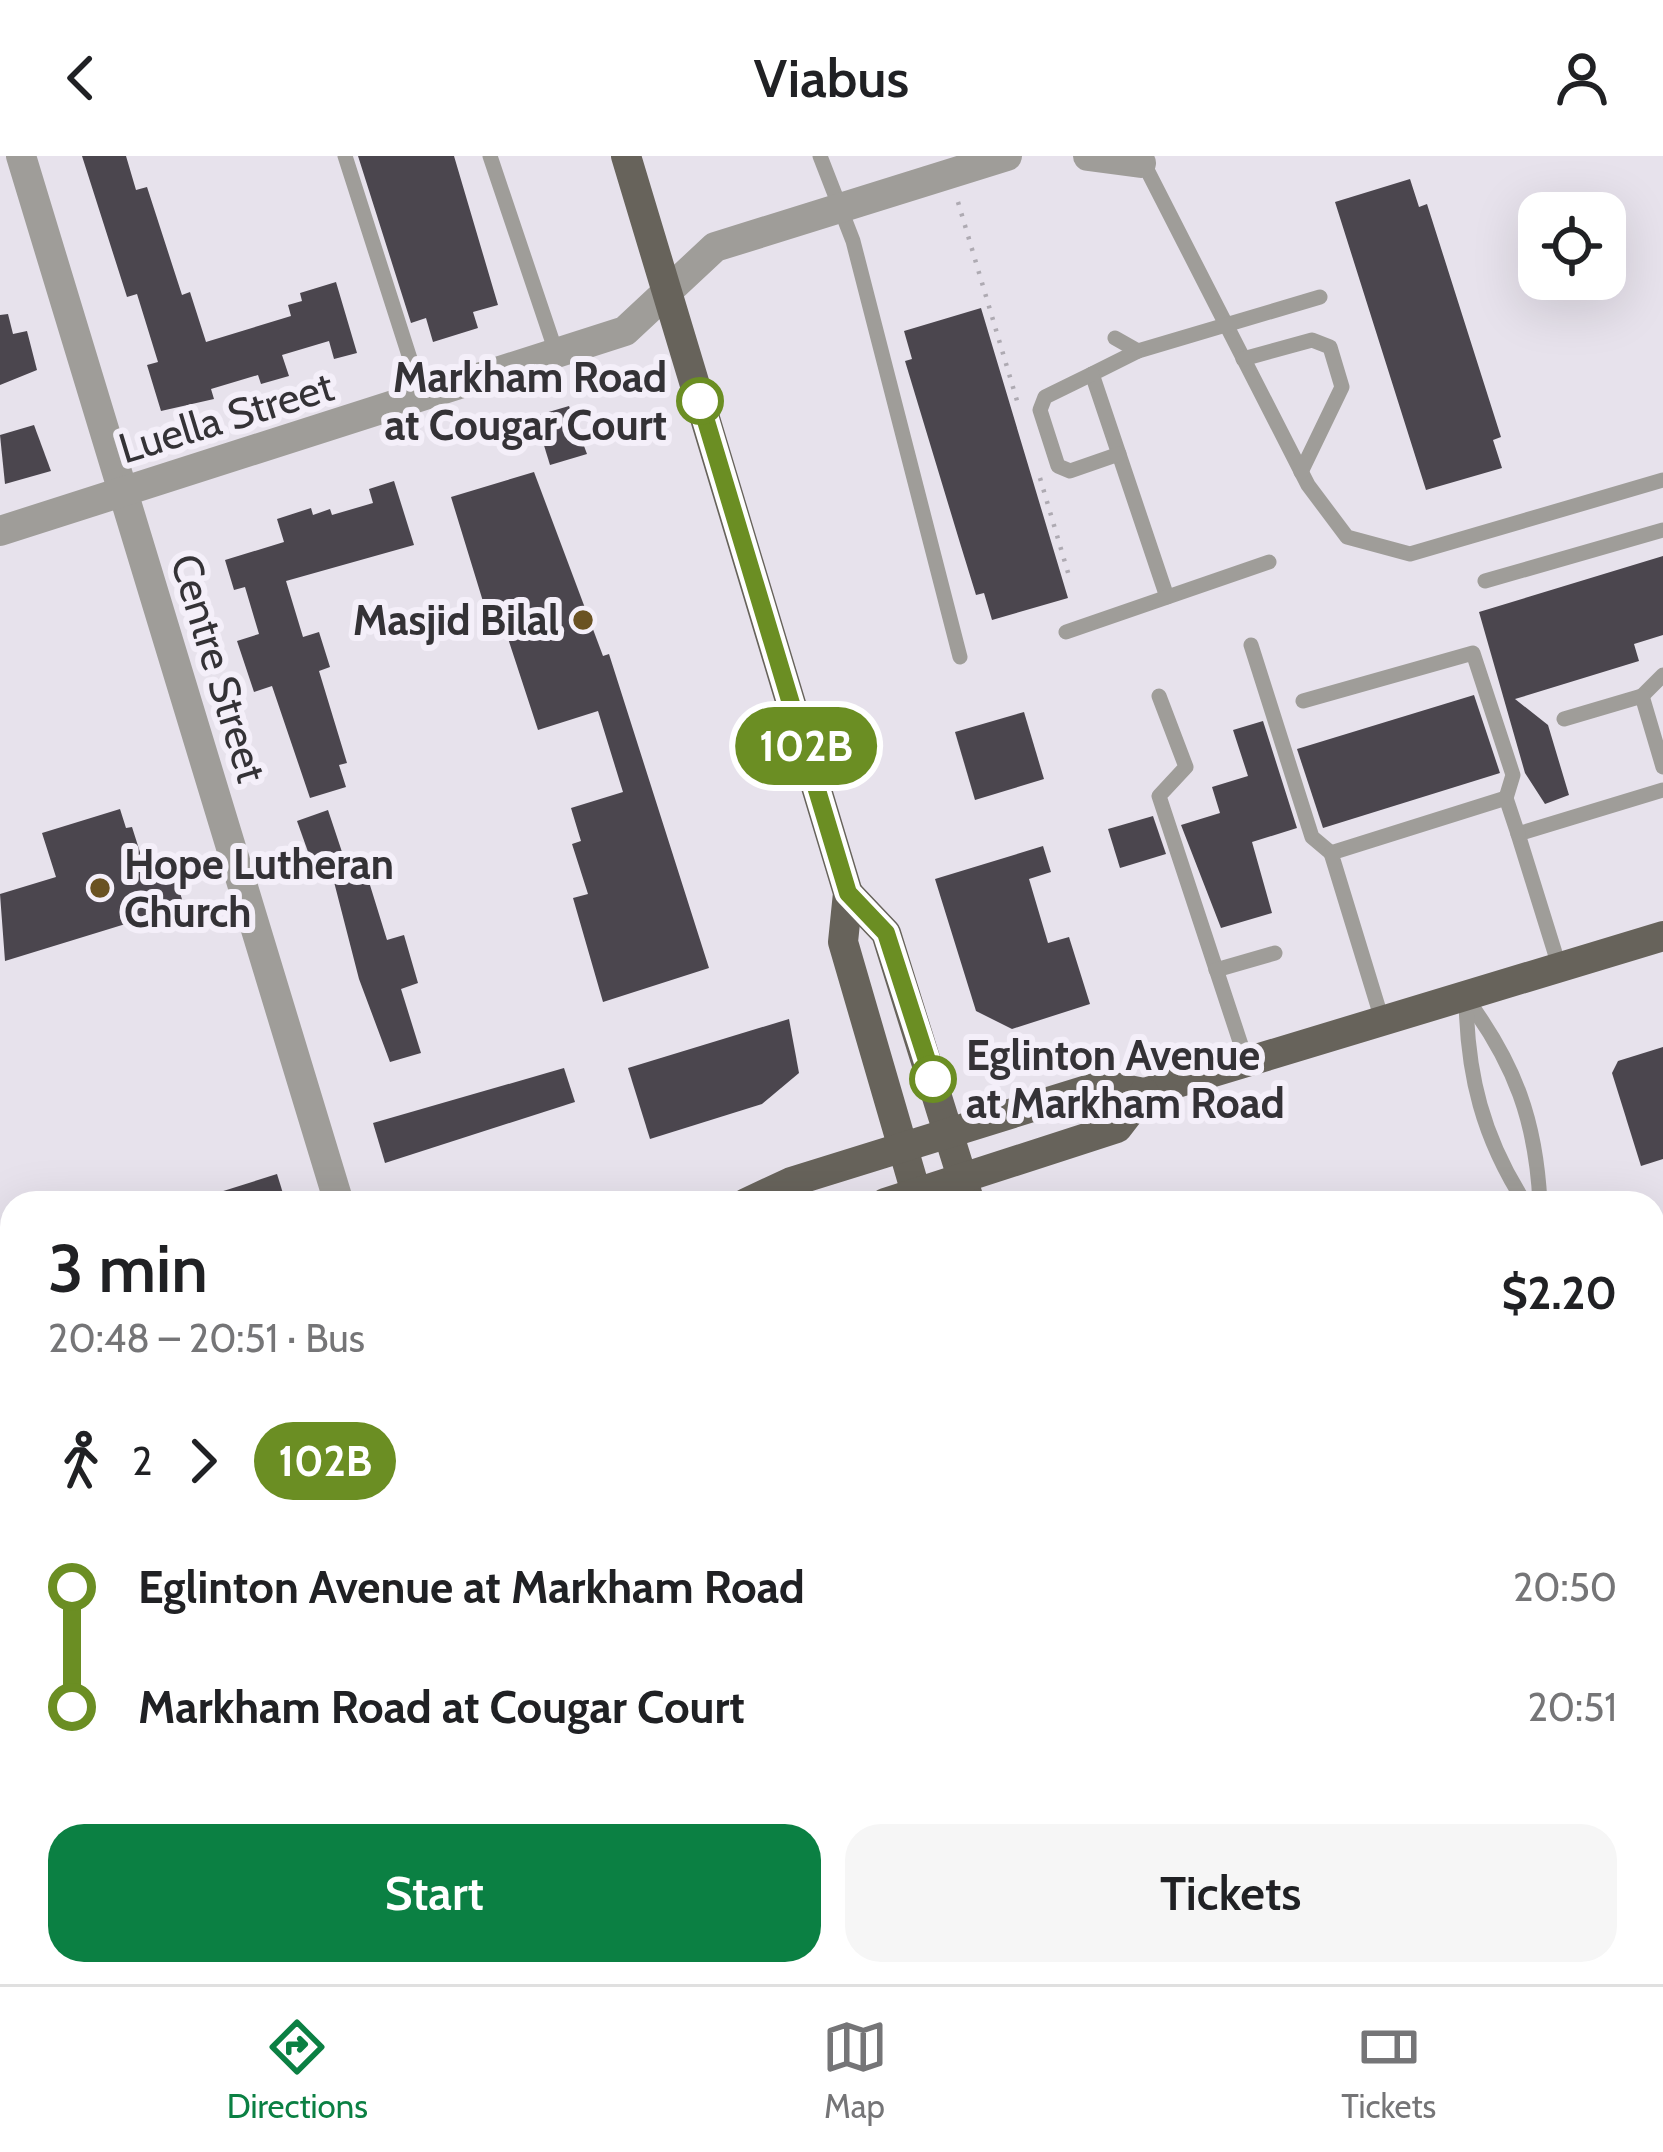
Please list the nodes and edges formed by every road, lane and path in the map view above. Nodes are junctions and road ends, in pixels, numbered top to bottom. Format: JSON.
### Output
{"nodes":[{"id":1,"x":21,"y":156,"type":"edge"},
{"id":2,"x":345,"y":156,"type":"edge"},
{"id":3,"x":490,"y":156,"type":"edge"},
{"id":4,"x":626,"y":156,"type":"edge"},
{"id":5,"x":820,"y":156,"type":"edge"},
{"id":6,"x":1007,"y":156,"type":"edge"},
{"id":7,"x":1088,"y":156,"type":"edge"},
{"id":8,"x":1142,"y":159,"type":"edge"},
{"id":9,"x":950,"y":174,"type":"junction"},
{"id":10,"x":838,"y":211,"type":"junction"},
{"id":11,"x":669,"y":292,"type":"junction"},
{"id":12,"x":1320,"y":297,"type":"dead end"},
{"id":13,"x":1227,"y":328,"type":"junction"},
{"id":14,"x":1115,"y":338,"type":"dead end"},
{"id":15,"x":1138,"y":351,"type":"junction"},
{"id":16,"x":556,"y":355,"type":"junction"},
{"id":17,"x":1243,"y":359,"type":"junction"},
{"id":18,"x":1092,"y":374,"type":"junction"},
{"id":19,"x":423,"y":399,"type":"junction"},
{"id":20,"x":1022,"y":420,"type":"dead end"},
{"id":21,"x":1119,"y":454,"type":"junction"},
{"id":22,"x":1036,"y":464,"type":"dead end"},
{"id":23,"x":1301,"y":472,"type":"junction"},
{"id":24,"x":1663,"y":480,"type":"edge"},
{"id":25,"x":123,"y":494,"type":"junction"},
{"id":26,"x":1663,"y":530,"type":"edge"},
{"id":27,"x":0,"y":532,"type":"edge"},
{"id":28,"x":1269,"y":562,"type":"dead end"},
{"id":29,"x":1069,"y":576,"type":"dead end"},
{"id":30,"x":1485,"y":581,"type":"dead end"},
{"id":31,"x":1167,"y":597,"type":"junction"},
{"id":32,"x":1066,"y":632,"type":"dead end"},
{"id":33,"x":1251,"y":645,"type":"dead end"},
{"id":34,"x":959,"y":657,"type":"dead end"},
{"id":35,"x":1663,"y":675,"type":"edge"},
{"id":36,"x":1159,"y":696,"type":"dead end"},
{"id":37,"x":1642,"y":696,"type":"junction"},
{"id":38,"x":1303,"y":701,"type":"dead end"},
{"id":39,"x":1564,"y":719,"type":"dead end"},
{"id":40,"x":1663,"y":767,"type":"edge"},
{"id":41,"x":1663,"y":790,"type":"edge"},
{"id":42,"x":1506,"y":798,"type":"junction"},
{"id":43,"x":1518,"y":834,"type":"junction"},
{"id":44,"x":1331,"y":853,"type":"junction"},
{"id":45,"x":848,"y":893,"type":"junction"},
{"id":46,"x":1663,"y":936,"type":"edge"},
{"id":47,"x":1275,"y":953,"type":"dead end"},
{"id":48,"x":1560,"y":969,"type":"junction"},
{"id":49,"x":1216,"y":970,"type":"junction"},
{"id":50,"x":1466,"y":998,"type":"junction"},
{"id":51,"x":1383,"y":1023,"type":"junction"},
{"id":52,"x":1247,"y":1063,"type":"junction"},
{"id":53,"x":1144,"y":1093,"type":"junction"},
{"id":54,"x":949,"y":1133,"type":"junction"},
{"id":55,"x":903,"y":1147,"type":"junction"},
{"id":56,"x":335,"y":1191,"type":"edge"},
{"id":57,"x":771,"y":1191,"type":"edge"},
{"id":58,"x":915,"y":1191,"type":"edge"},
{"id":59,"x":967,"y":1191,"type":"edge"},
{"id":60,"x":969,"y":1191,"type":"edge"},
{"id":61,"x":1517,"y":1191,"type":"edge"},
{"id":62,"x":1539,"y":1191,"type":"edge"}],
"edges":[{"from":1,"to":25,"type":"street","name":"Centre Street"},
{"from":2,"to":19,"type":"lane"},
{"from":3,"to":16,"type":"lane"},
{"from":4,"to":11,"type":"main road"},
{"from":5,"to":10,"type":"lane"},
{"from":6,"to":9,"type":"street","name":"Luella Street"},
{"from":7,"to":8,"type":"street"},
{"from":8,"to":13,"type":"lane"},
{"from":9,"to":10,"type":"street","name":"Luella Street"},
{"from":9,"to":20,"type":"path"},
{"from":10,"to":11,"type":"street","name":"Luella Street"},
{"from":10,"to":34,"type":"lane"},
{"from":11,"to":16,"type":"street","name":"Luella Street"},
{"from":11,"to":45,"type":"main road"},
{"from":12,"to":13,"type":"lane"},
{"from":13,"to":15,"type":"lane"},
{"from":13,"to":17,"type":"lane"},
{"from":14,"to":15,"type":"lane"},
{"from":15,"to":18,"type":"lane"},
{"from":16,"to":19,"type":"street","name":"Luella Street"},
{"from":17,"to":23,"type":"lane"},
{"from":17,"to":23,"type":"lane"},
{"from":18,"to":21,"type":"lane"},
{"from":18,"to":21,"type":"lane"},
{"from":19,"to":25,"type":"street","name":"Luella Street"},
{"from":21,"to":31,"type":"lane"},
{"from":22,"to":29,"type":"path"},
{"from":23,"to":24,"type":"lane"},
{"from":25,"to":27,"type":"street","name":"Luella Street"},
{"from":25,"to":56,"type":"street","name":"Centre Street"},
{"from":26,"to":30,"type":"lane"},
{"from":28,"to":31,"type":"lane"},
{"from":31,"to":32,"type":"lane"},
{"from":33,"to":44,"type":"lane"},
{"from":35,"to":37,"type":"lane"},
{"from":36,"to":49,"type":"lane"},
{"from":37,"to":39,"type":"lane"},
{"from":37,"to":40,"type":"lane"},
{"from":38,"to":42,"type":"lane"},
{"from":41,"to":43,"type":"lane"},
{"from":42,"to":43,"type":"lane"},
{"from":42,"to":44,"type":"lane"},
{"from":43,"to":48,"type":"lane"},
{"from":44,"to":51,"type":"lane"},
{"from":45,"to":54,"type":"main road"},
{"from":45,"to":55,"type":"main road"},
{"from":46,"to":48,"type":"main road"},
{"from":47,"to":49,"type":"lane"},
{"from":48,"to":50,"type":"main road"},
{"from":49,"to":52,"type":"lane"},
{"from":50,"to":51,"type":"main road"},
{"from":50,"to":61,"type":"lane"},
{"from":50,"to":62,"type":"lane"},
{"from":51,"to":52,"type":"main road"},
{"from":52,"to":53,"type":"main road"},
{"from":53,"to":54,"type":"main road"},
{"from":53,"to":60,"type":"main road"},
{"from":54,"to":55,"type":"main road"},
{"from":54,"to":59,"type":"main road"},
{"from":55,"to":57,"type":"main road"},
{"from":55,"to":58,"type":"main road"}]}
